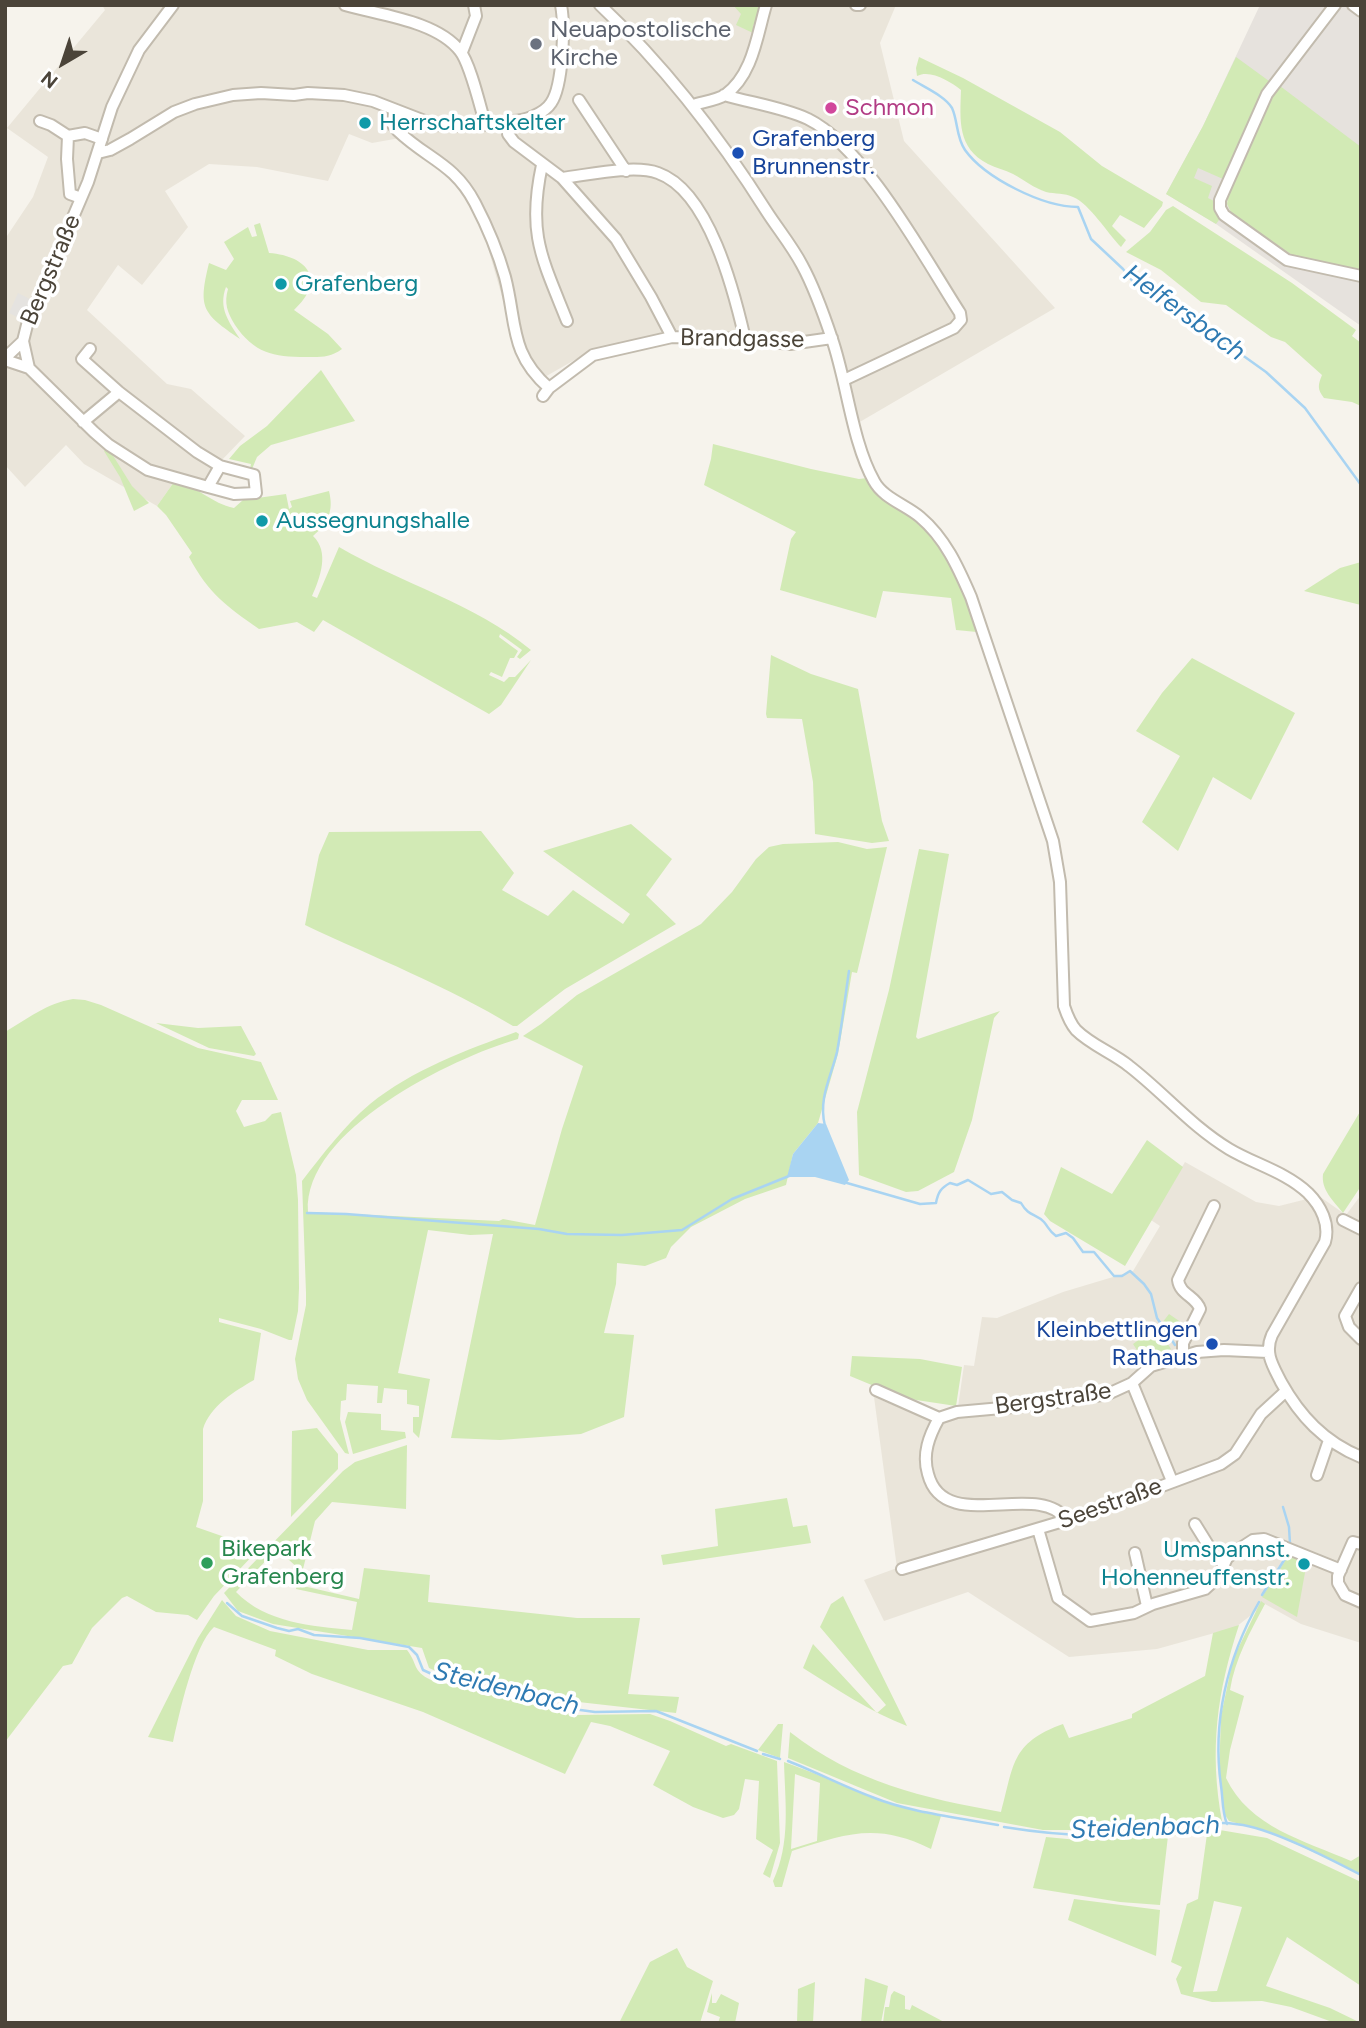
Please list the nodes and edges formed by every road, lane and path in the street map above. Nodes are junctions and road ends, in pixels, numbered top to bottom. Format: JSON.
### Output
{"nodes":[{"id":1,"x":173,"y":5,"type":"edge"},
{"id":2,"x":345,"y":5,"type":"edge"},
{"id":3,"x":474,"y":5,"type":"edge"},
{"id":4,"x":561,"y":5,"type":"edge"},
{"id":5,"x":600,"y":5,"type":"edge"},
{"id":6,"x":766,"y":5,"type":"edge"},
{"id":7,"x":1335,"y":5,"type":"edge"},
{"id":8,"x":1353,"y":5,"type":"edge"},
{"id":9,"x":1361,"y":11,"type":"edge"},
{"id":10,"x":462,"y":52,"type":"junction"},
{"id":11,"x":724,"y":95,"type":"junction"},
{"id":12,"x":579,"y":100,"type":"dead end"},
{"id":13,"x":693,"y":105,"type":"junction"},
{"id":14,"x":394,"y":110,"type":"junction"},
{"id":15,"x":40,"y":121,"type":"dead end"},
{"id":16,"x":485,"y":123,"type":"junction"},
{"id":17,"x":508,"y":126,"type":"junction"},
{"id":18,"x":68,"y":136,"type":"junction"},
{"id":19,"x":103,"y":139,"type":"junction"},
{"id":20,"x":98,"y":153,"type":"junction"},
{"id":21,"x":542,"y":165,"type":"junction"},
{"id":22,"x":626,"y":171,"type":"junction"},
{"id":23,"x":562,"y":178,"type":"junction"},
{"id":24,"x":81,"y":198,"type":"junction"},
{"id":25,"x":1361,"y":276,"type":"edge"},
{"id":26,"x":567,"y":321,"type":"dead end"},
{"id":27,"x":672,"y":337,"type":"junction"},
{"id":28,"x":832,"y":338,"type":"junction"},
{"id":29,"x":745,"y":339,"type":"junction"},
{"id":30,"x":23,"y":341,"type":"junction"},
{"id":31,"x":90,"y":349,"type":"dead end"},
{"id":32,"x":5,"y":359,"type":"edge"},
{"id":33,"x":29,"y":368,"type":"junction"},
{"id":34,"x":844,"y":380,"type":"junction"},
{"id":35,"x":119,"y":392,"type":"junction"},
{"id":36,"x":83,"y":422,"type":"junction"},
{"id":37,"x":220,"y":466,"type":"junction"},
{"id":38,"x":208,"y":487,"type":"junction"},
{"id":39,"x":1214,"y":1206,"type":"dead end"},
{"id":40,"x":1343,"y":1220,"type":"dead end"},
{"id":41,"x":1361,"y":1229,"type":"edge"},
{"id":42,"x":1361,"y":1288,"type":"edge"},
{"id":43,"x":1361,"y":1339,"type":"edge"},
{"id":44,"x":1268,"y":1352,"type":"junction"},
{"id":45,"x":1183,"y":1355,"type":"junction"},
{"id":46,"x":1132,"y":1383,"type":"junction"},
{"id":47,"x":876,"y":1390,"type":"dead end"},
{"id":48,"x":1286,"y":1391,"type":"junction"},
{"id":49,"x":939,"y":1418,"type":"junction"},
{"id":50,"x":1329,"y":1440,"type":"junction"},
{"id":51,"x":1361,"y":1457,"type":"edge"},
{"id":52,"x":1317,"y":1475,"type":"dead end"},
{"id":53,"x":1172,"y":1481,"type":"junction"},
{"id":54,"x":1048,"y":1508,"type":"junction"},
{"id":55,"x":1067,"y":1520,"type":"junction"},
{"id":56,"x":1195,"y":1524,"type":"dead end"},
{"id":57,"x":1052,"y":1525,"type":"junction"},
{"id":58,"x":1038,"y":1529,"type":"junction"},
{"id":59,"x":1361,"y":1544,"type":"edge"},
{"id":60,"x":1135,"y":1553,"type":"dead end"},
{"id":61,"x":1224,"y":1564,"type":"junction"},
{"id":62,"x":902,"y":1569,"type":"dead end"},
{"id":63,"x":1341,"y":1570,"type":"junction"},
{"id":64,"x":1361,"y":1602,"type":"edge"},
{"id":65,"x":1147,"y":1606,"type":"junction"}],
"edges":[{"from":1,"to":19,"type":"street","name":"Bergstraße"},
{"from":2,"to":10,"type":"street"},
{"from":3,"to":10,"type":"street"},
{"from":4,"to":17,"type":"street"},
{"from":5,"to":13,"type":"street"},
{"from":6,"to":11,"type":"street"},
{"from":7,"to":25,"type":"street"},
{"from":8,"to":9,"type":"street"},
{"from":10,"to":16,"type":"street"},
{"from":11,"to":13,"type":"street"},
{"from":11,"to":34,"type":"street"},
{"from":12,"to":22,"type":"street"},
{"from":13,"to":28,"type":"street"},
{"from":14,"to":16,"type":"street"},
{"from":14,"to":20,"type":"street"},
{"from":14,"to":27,"type":"street","name":"Brandgasse"},
{"from":15,"to":18,"type":"street"},
{"from":16,"to":17,"type":"street"},
{"from":17,"to":21,"type":"street"},
{"from":18,"to":19,"type":"street"},
{"from":18,"to":24,"type":"street","name":"Bergstraße"},
{"from":19,"to":20,"type":"street","name":"Bergstraße"},
{"from":20,"to":24,"type":"street","name":"Bergstraße"},
{"from":21,"to":23,"type":"street"},
{"from":21,"to":26,"type":"street"},
{"from":22,"to":23,"type":"street"},
{"from":22,"to":29,"type":"street"},
{"from":23,"to":27,"type":"street"},
{"from":24,"to":30,"type":"street","name":"Bergstraße"},
{"from":27,"to":29,"type":"street","name":"Brandgasse"},
{"from":28,"to":29,"type":"street","name":"Brandgasse"},
{"from":28,"to":34,"type":"street"},
{"from":30,"to":32,"type":"street","name":"Bergstraße"},
{"from":30,"to":33,"type":"street","name":"Bergstraße"},
{"from":31,"to":35,"type":"street"},
{"from":32,"to":33,"type":"street"},
{"from":33,"to":36,"type":"street"},
{"from":34,"to":44,"type":"street"},
{"from":35,"to":36,"type":"street"},
{"from":35,"to":37,"type":"street"},
{"from":36,"to":38,"type":"street"},
{"from":37,"to":38,"type":"street"},
{"from":37,"to":38,"type":"street"},
{"from":39,"to":45,"type":"street"},
{"from":40,"to":41,"type":"street"},
{"from":42,"to":43,"type":"street"},
{"from":44,"to":45,"type":"street","name":"Bergstraße"},
{"from":44,"to":48,"type":"street"},
{"from":45,"to":46,"type":"street","name":"Bergstraße"},
{"from":46,"to":49,"type":"street","name":"Bergstraße"},
{"from":46,"to":53,"type":"street"},
{"from":47,"to":49,"type":"street"},
{"from":48,"to":50,"type":"street"},
{"from":48,"to":53,"type":"street","name":"Seestraße"},
{"from":49,"to":54,"type":"street"},
{"from":50,"to":51,"type":"street"},
{"from":50,"to":52,"type":"street"},
{"from":53,"to":55,"type":"street","name":"Seestraße"},
{"from":54,"to":55,"type":"street"},
{"from":54,"to":57,"type":"street"},
{"from":55,"to":57,"type":"street","name":"Seestraße"},
{"from":56,"to":61,"type":"street"},
{"from":57,"to":58,"type":"street","name":"Seestraße"},
{"from":58,"to":62,"type":"street","name":"Seestraße"},
{"from":58,"to":65,"type":"street"},
{"from":59,"to":63,"type":"street"},
{"from":60,"to":65,"type":"street"},
{"from":61,"to":63,"type":"street"},
{"from":61,"to":65,"type":"street"},
{"from":63,"to":64,"type":"street"}]}
